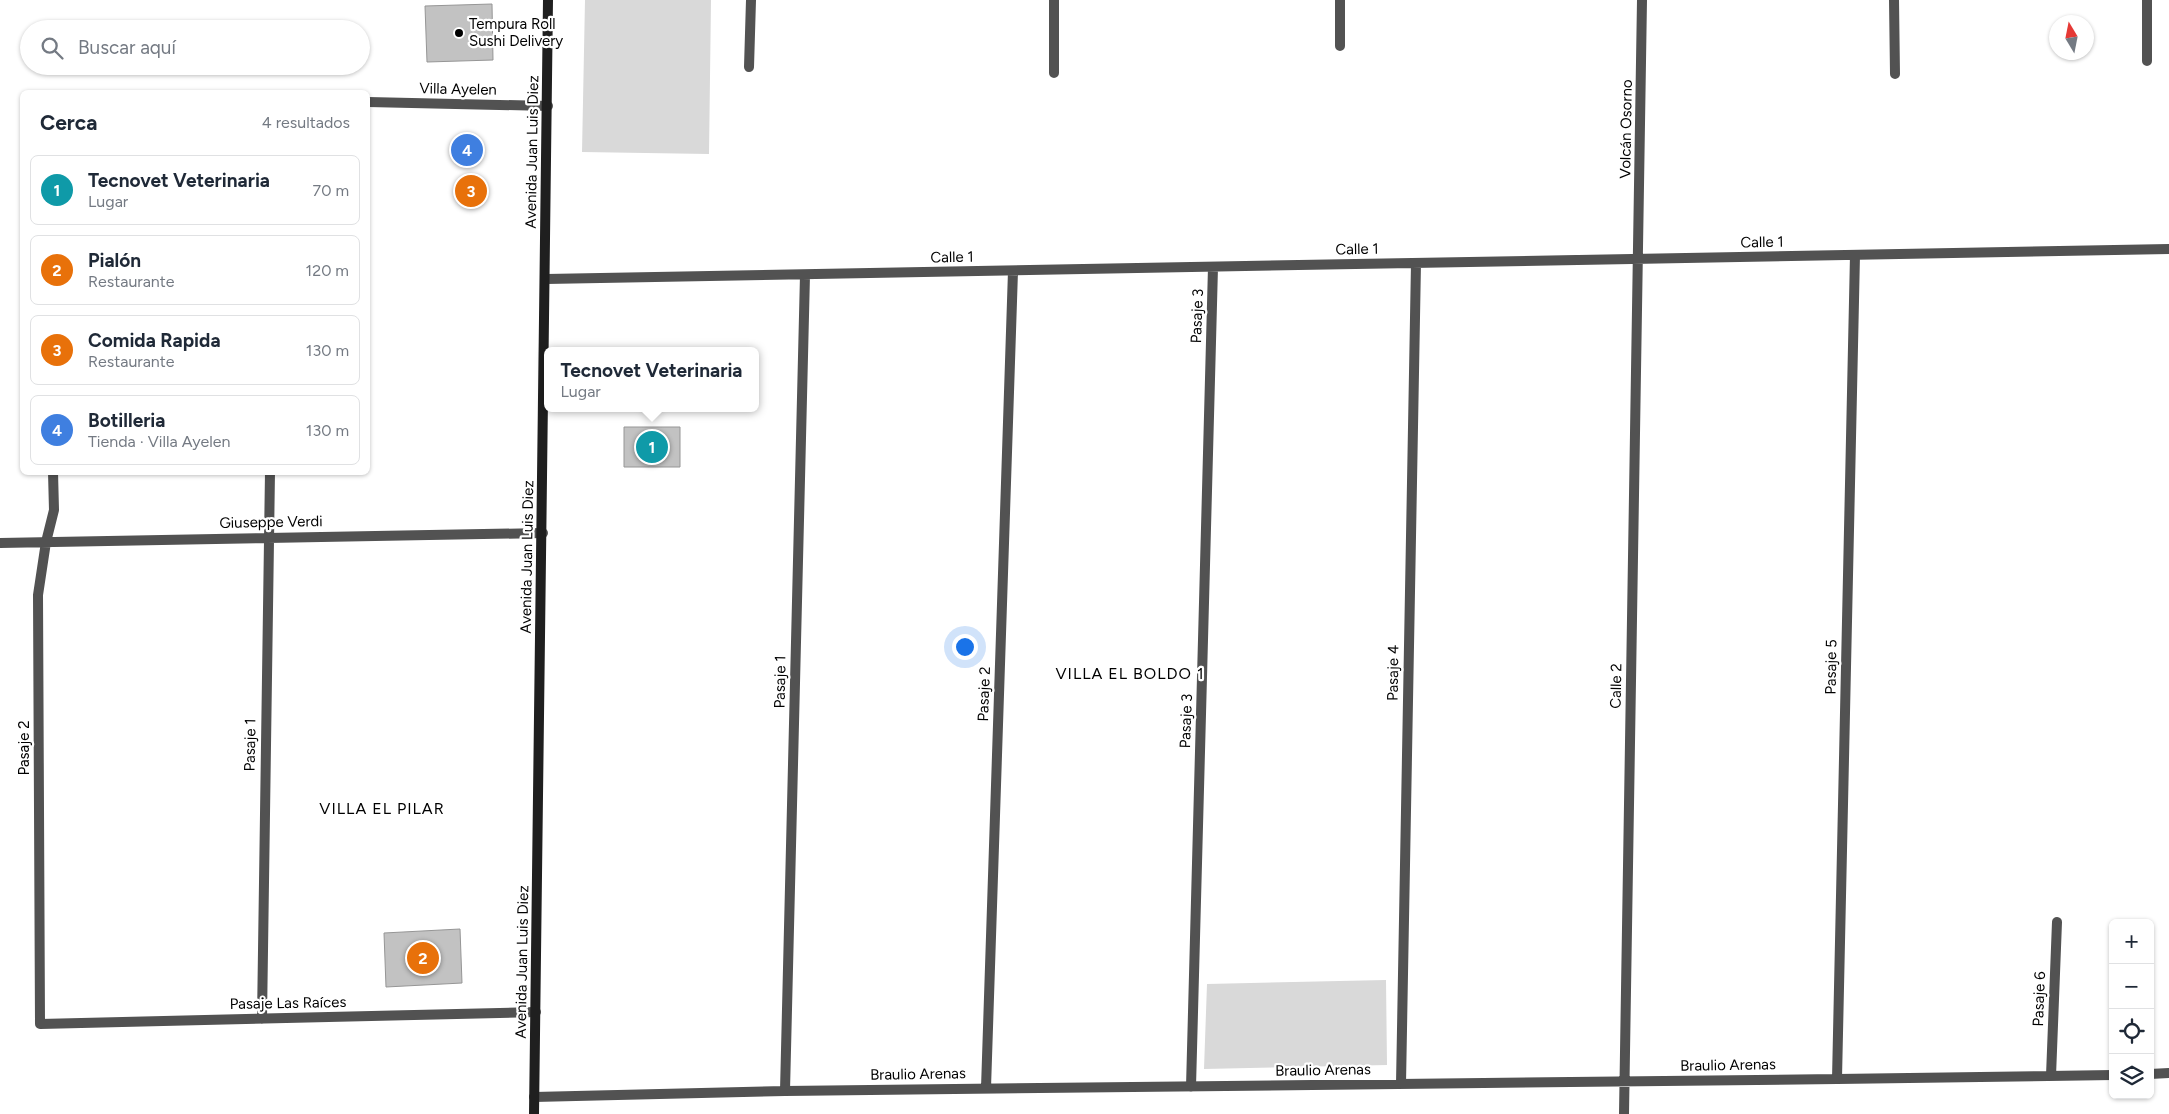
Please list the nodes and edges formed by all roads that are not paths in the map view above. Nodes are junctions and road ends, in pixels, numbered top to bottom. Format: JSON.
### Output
{"nodes":[{"id":1,"x":548,"y":0,"type":"edge"},
{"id":2,"x":751,"y":0,"type":"edge"},
{"id":3,"x":1054,"y":0,"type":"edge"},
{"id":4,"x":1340,"y":0,"type":"edge"},
{"id":5,"x":1642,"y":0,"type":"edge"},
{"id":6,"x":1894,"y":0,"type":"edge"},
{"id":7,"x":2147,"y":0,"type":"edge"},
{"id":8,"x":1340,"y":46,"type":"dead end"},
{"id":9,"x":2147,"y":60,"type":"dead end"},
{"id":10,"x":749,"y":67,"type":"dead end"},
{"id":11,"x":1054,"y":73,"type":"dead end"},
{"id":12,"x":1895,"y":74,"type":"dead end"},
{"id":13,"x":370,"y":102,"type":"edge"},
{"id":14,"x":548,"y":106,"type":"junction"},
{"id":15,"x":2169,"y":249,"type":"edge"},
{"id":16,"x":1855,"y":255,"type":"junction"},
{"id":17,"x":1638,"y":259,"type":"junction"},
{"id":18,"x":1416,"y":263,"type":"junction"},
{"id":19,"x":1213,"y":267,"type":"junction"},
{"id":20,"x":1014,"y":271,"type":"junction"},
{"id":21,"x":805,"y":275,"type":"junction"},
{"id":22,"x":546,"y":279,"type":"junction"},
{"id":23,"x":545,"y":347,"type":"edge"},
{"id":24,"x":544,"y":412,"type":"edge"},
{"id":25,"x":53,"y":475,"type":"edge"},
{"id":26,"x":270,"y":475,"type":"edge"},
{"id":27,"x":543,"y":533,"type":"junction"},
{"id":28,"x":268,"y":537,"type":"junction"},
{"id":29,"x":46,"y":542,"type":"junction"},
{"id":30,"x":0,"y":543,"type":"edge"},
{"id":31,"x":2057,"y":922,"type":"dead end"},
{"id":32,"x":536,"y":1012,"type":"junction"},
{"id":33,"x":262,"y":1019,"type":"junction"},
{"id":34,"x":40,"y":1024,"type":"joint"},
{"id":35,"x":2169,"y":1073,"type":"edge"},
{"id":36,"x":2154,"y":1074,"type":"edge"},
{"id":37,"x":2109,"y":1075,"type":"edge"},
{"id":38,"x":2051,"y":1076,"type":"junction"},
{"id":39,"x":1837,"y":1080,"type":"junction"},
{"id":40,"x":1624,"y":1081,"type":"junction"},
{"id":41,"x":1401,"y":1084,"type":"junction"},
{"id":42,"x":1191,"y":1087,"type":"junction"},
{"id":43,"x":986,"y":1088,"type":"junction"},
{"id":44,"x":784,"y":1091,"type":"junction"},
{"id":45,"x":534,"y":1097,"type":"junction"},
{"id":46,"x":534,"y":1114,"type":"edge"},
{"id":47,"x":1624,"y":1114,"type":"edge"}],
"edges":[{"from":1,"to":14,"type":"main road","name":"Avenida Juan Luis Diez"},
{"from":2,"to":10,"type":"street"},
{"from":3,"to":11,"type":"street"},
{"from":4,"to":8,"type":"street"},
{"from":5,"to":17,"type":"street","name":"Volcán Osorno"},
{"from":6,"to":12,"type":"street"},
{"from":7,"to":9,"type":"street"},
{"from":13,"to":14,"type":"street","name":"Villa Ayelen"},
{"from":14,"to":22,"type":"main road","name":"Avenida Juan Luis Diez"},
{"from":15,"to":16,"type":"street","name":"Calle 1"},
{"from":16,"to":17,"type":"street","name":"Calle 1"},
{"from":16,"to":39,"type":"street","name":"Pasaje 5"},
{"from":17,"to":18,"type":"street","name":"Calle 1"},
{"from":17,"to":40,"type":"street","name":"Calle 2"},
{"from":18,"to":19,"type":"street","name":"Calle 1"},
{"from":18,"to":41,"type":"street","name":"Pasaje 4"},
{"from":19,"to":20,"type":"street","name":"Calle 1"},
{"from":19,"to":42,"type":"street","name":"Pasaje 3"},
{"from":20,"to":21,"type":"street","name":"Calle 1"},
{"from":20,"to":43,"type":"street","name":"Pasaje 2"},
{"from":21,"to":22,"type":"street","name":"Calle 1"},
{"from":21,"to":44,"type":"street","name":"Pasaje 1"},
{"from":22,"to":23,"type":"main road","name":"Avenida Juan Luis Diez"},
{"from":24,"to":27,"type":"main road","name":"Avenida Juan Luis Diez"},
{"from":25,"to":29,"type":"street","name":"Pasaje 2"},
{"from":26,"to":28,"type":"street","name":"Pasaje 1"},
{"from":27,"to":28,"type":"street","name":"Giuseppe Verdi"},
{"from":27,"to":32,"type":"main road","name":"Avenida Juan Luis Diez"},
{"from":28,"to":29,"type":"street","name":"Giuseppe Verdi"},
{"from":28,"to":33,"type":"street","name":"Pasaje 1"},
{"from":29,"to":30,"type":"street","name":"Giuseppe Verdi"},
{"from":29,"to":34,"type":"street","name":"Pasaje 2"},
{"from":31,"to":38,"type":"street","name":"Pasaje 6"},
{"from":32,"to":33,"type":"street","name":"Pasaje Las Raíces"},
{"from":32,"to":45,"type":"main road","name":"Avenida Juan Luis Diez"},
{"from":33,"to":34,"type":"street","name":"Pasaje Las Raíces"},
{"from":35,"to":36,"type":"street"},
{"from":37,"to":38,"type":"street","name":"Braulio Arenas"},
{"from":38,"to":39,"type":"street","name":"Braulio Arenas"},
{"from":39,"to":40,"type":"street","name":"Braulio Arenas"},
{"from":40,"to":41,"type":"street","name":"Braulio Arenas"},
{"from":40,"to":47,"type":"street","name":"Calle 2"},
{"from":41,"to":42,"type":"street","name":"Braulio Arenas"},
{"from":42,"to":43,"type":"street","name":"Braulio Arenas"},
{"from":43,"to":44,"type":"street","name":"Braulio Arenas"},
{"from":44,"to":45,"type":"street","name":"Braulio Arenas"},
{"from":45,"to":46,"type":"main road","name":"Avenida Juan Luis Diez"}]}
